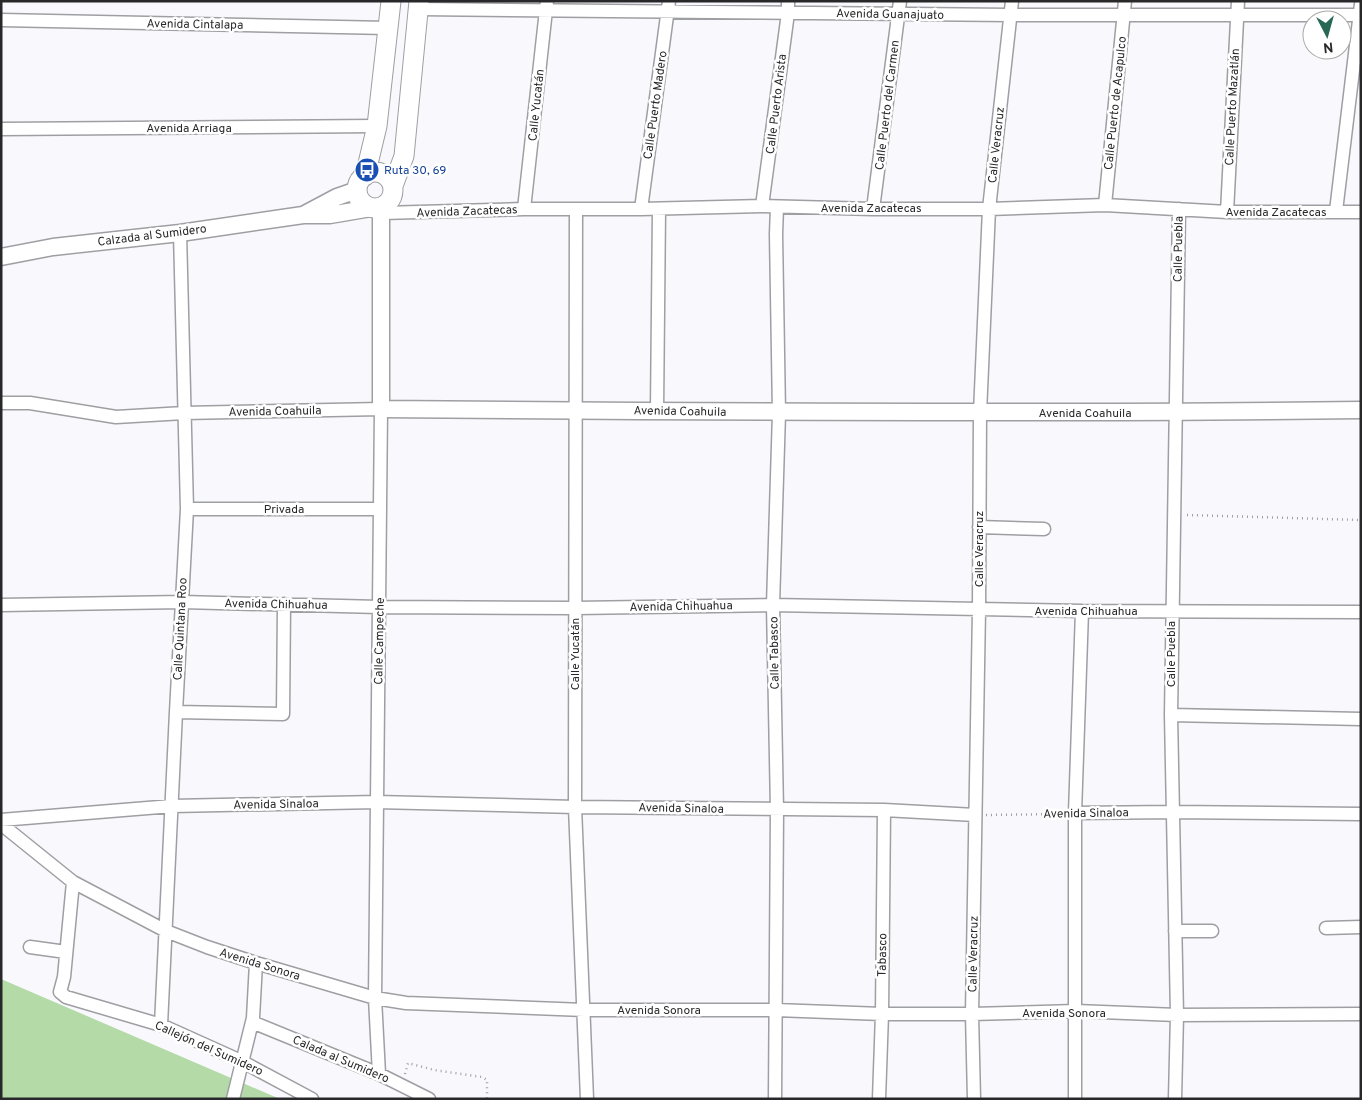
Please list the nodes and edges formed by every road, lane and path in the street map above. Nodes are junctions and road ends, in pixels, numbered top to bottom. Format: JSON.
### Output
{"nodes":[{"id":1,"x":391,"y":1,"type":"edge"},
{"id":2,"x":1012,"y":1,"type":"edge"},
{"id":3,"x":1126,"y":1,"type":"edge"},
{"id":4,"x":1238,"y":1,"type":"edge"},
{"id":5,"x":419,"y":5,"type":"edge"},
{"id":6,"x":546,"y":6,"type":"edge"},
{"id":7,"x":668,"y":7,"type":"edge"},
{"id":8,"x":788,"y":7,"type":"edge"},
{"id":9,"x":899,"y":8,"type":"edge"},
{"id":10,"x":1360,"y":12,"type":"edge"},
{"id":11,"x":1236,"y":14,"type":"junction"},
{"id":12,"x":1010,"y":15,"type":"junction"},
{"id":13,"x":1124,"y":15,"type":"junction"},
{"id":14,"x":1,"y":20,"type":"edge"},
{"id":15,"x":388,"y":28,"type":"junction"},
{"id":16,"x":377,"y":126,"type":"junction"},
{"id":17,"x":1,"y":129,"type":"edge"},
{"id":18,"x":361,"y":183,"type":"junction"},
{"id":19,"x":393,"y":186,"type":"junction"},
{"id":20,"x":1105,"y":205,"type":"junction"},
{"id":21,"x":762,"y":206,"type":"junction"},
{"id":22,"x":777,"y":207,"type":"junction"},
{"id":23,"x":524,"y":209,"type":"junction"},
{"id":24,"x":576,"y":209,"type":"junction"},
{"id":25,"x":641,"y":209,"type":"junction"},
{"id":26,"x":659,"y":209,"type":"junction"},
{"id":27,"x":873,"y":209,"type":"junction"},
{"id":28,"x":989,"y":209,"type":"junction"},
{"id":29,"x":1179,"y":209,"type":"junction"},
{"id":30,"x":378,"y":210,"type":"junction"},
{"id":31,"x":1227,"y":212,"type":"junction"},
{"id":32,"x":1336,"y":212,"type":"junction"},
{"id":33,"x":1361,"y":212,"type":"edge"},
{"id":34,"x":303,"y":215,"type":"junction"},
{"id":35,"x":180,"y":233,"type":"junction"},
{"id":36,"x":1,"y":257,"type":"edge"},
{"id":37,"x":1,"y":403,"type":"edge"},
{"id":38,"x":381,"y":409,"type":"junction"},
{"id":39,"x":1361,"y":410,"type":"edge"},
{"id":40,"x":575,"y":411,"type":"junction"},
{"id":41,"x":657,"y":411,"type":"junction"},
{"id":42,"x":1176,"y":412,"type":"junction"},
{"id":43,"x":184,"y":413,"type":"junction"},
{"id":44,"x":779,"y":413,"type":"junction"},
{"id":45,"x":980,"y":413,"type":"junction"},
{"id":46,"x":187,"y":508,"type":"junction"},
{"id":47,"x":380,"y":509,"type":"junction"},
{"id":48,"x":1173,"y":514,"type":"junction"},
{"id":49,"x":1361,"y":520,"type":"edge"},
{"id":50,"x":980,"y":527,"type":"junction"},
{"id":51,"x":1044,"y":530,"type":"dead end"},
{"id":52,"x":182,"y":602,"type":"junction"},
{"id":53,"x":284,"y":604,"type":"junction"},
{"id":54,"x":773,"y":604,"type":"junction"},
{"id":55,"x":1,"y":605,"type":"edge"},
{"id":56,"x":379,"y":607,"type":"junction"},
{"id":57,"x":575,"y":608,"type":"junction"},
{"id":58,"x":979,"y":609,"type":"junction"},
{"id":59,"x":1082,"y":611,"type":"junction"},
{"id":60,"x":1171,"y":611,"type":"junction"},
{"id":61,"x":1361,"y":612,"type":"edge"},
{"id":62,"x":176,"y":712,"type":"junction"},
{"id":63,"x":1170,"y":715,"type":"junction"},
{"id":64,"x":1361,"y":718,"type":"edge"},
{"id":65,"x":377,"y":802,"type":"junction"},
{"id":66,"x":172,"y":806,"type":"junction"},
{"id":67,"x":575,"y":807,"type":"junction"},
{"id":68,"x":777,"y":810,"type":"junction"},
{"id":69,"x":884,"y":810,"type":"junction"},
{"id":70,"x":1174,"y":812,"type":"junction"},
{"id":71,"x":1075,"y":813,"type":"junction"},
{"id":72,"x":1361,"y":814,"type":"edge"},
{"id":73,"x":975,"y":815,"type":"junction"},
{"id":74,"x":1,"y":820,"type":"edge"},
{"id":75,"x":1,"y":824,"type":"edge"},
{"id":76,"x":73,"y":882,"type":"junction"},
{"id":77,"x":1361,"y":927,"type":"edge"},
{"id":78,"x":1326,"y":928,"type":"dead end"},
{"id":79,"x":166,"y":931,"type":"junction"},
{"id":80,"x":1175,"y":931,"type":"junction"},
{"id":81,"x":1212,"y":931,"type":"dead end"},
{"id":82,"x":30,"y":947,"type":"dead end"},
{"id":83,"x":66,"y":952,"type":"junction"},
{"id":84,"x":256,"y":963,"type":"junction"},
{"id":85,"x":375,"y":998,"type":"junction"},
{"id":86,"x":584,"y":1010,"type":"junction"},
{"id":87,"x":776,"y":1010,"type":"junction"},
{"id":88,"x":1076,"y":1011,"type":"junction"},
{"id":89,"x":882,"y":1014,"type":"junction"},
{"id":90,"x":972,"y":1014,"type":"junction"},
{"id":91,"x":1361,"y":1014,"type":"edge"},
{"id":92,"x":1178,"y":1016,"type":"junction"},
{"id":93,"x":252,"y":1022,"type":"junction"},
{"id":94,"x":161,"y":1025,"type":"junction"},
{"id":95,"x":241,"y":1061,"type":"junction"},
{"id":96,"x":379,"y":1074,"type":"junction"},
{"id":97,"x":401,"y":1084,"type":"junction"},
{"id":98,"x":233,"y":1099,"type":"edge"},
{"id":99,"x":312,"y":1099,"type":"edge"},
{"id":100,"x":429,"y":1099,"type":"edge"},
{"id":101,"x":487,"y":1099,"type":"edge"},
{"id":102,"x":588,"y":1099,"type":"edge"},
{"id":103,"x":775,"y":1099,"type":"edge"},
{"id":104,"x":879,"y":1099,"type":"edge"},
{"id":105,"x":974,"y":1099,"type":"edge"},
{"id":106,"x":1075,"y":1099,"type":"edge"},
{"id":107,"x":1175,"y":1099,"type":"edge"}],
"edges":[{"from":1,"to":15,"type":"main road"},
{"from":2,"to":12,"type":"street","name":"Calle Veracruz"},
{"from":3,"to":13,"type":"street","name":"Calle Puerto de Acapulco"},
{"from":4,"to":11,"type":"street","name":"Calle Puerto Mazatlán"},
{"from":5,"to":6,"type":"street","name":"Avenida Guanajuato"},
{"from":5,"to":19,"type":"main road"},
{"from":6,"to":7,"type":"street","name":"Avenida Guanajuato"},
{"from":6,"to":23,"type":"street","name":"Calle Yucatán"},
{"from":7,"to":8,"type":"street","name":"Avenida Guanajuato"},
{"from":7,"to":25,"type":"street","name":"Calle Puerto Madero"},
{"from":8,"to":9,"type":"street","name":"Avenida Guanajuato"},
{"from":8,"to":21,"type":"street","name":"Calle Puerto Arista"},
{"from":9,"to":12,"type":"street","name":"Avenida Guanajuato"},
{"from":9,"to":27,"type":"street","name":"Calle Puerto del Carmen"},
{"from":10,"to":11,"type":"street","name":"Avenida Guanajuato"},
{"from":10,"to":32,"type":"street"},
{"from":11,"to":13,"type":"street","name":"Avenida Guanajuato"},
{"from":11,"to":31,"type":"street","name":"Calle Puerto Mazatlán"},
{"from":12,"to":13,"type":"street","name":"Avenida Guanajuato"},
{"from":12,"to":28,"type":"street","name":"Calle Veracruz"},
{"from":13,"to":20,"type":"street","name":"Calle Puerto de Acapulco"},
{"from":14,"to":15,"type":"street","name":"Avenida Cintalapa"},
{"from":15,"to":16,"type":"main road"},
{"from":16,"to":17,"type":"street","name":"Avenida Arriaga"},
{"from":16,"to":18,"type":"main road"},
{"from":18,"to":19,"type":"main road"},
{"from":18,"to":30,"type":"main road"},
{"from":18,"to":34,"type":"street","name":"Calzada al Sumidero"},
{"from":19,"to":30,"type":"main road"},
{"from":20,"to":28,"type":"street","name":"Avenida Zacatecas"},
{"from":20,"to":29,"type":"street","name":"Avenida Zacatecas"},
{"from":21,"to":22,"type":"street","name":"Avenida Zacatecas"},
{"from":21,"to":26,"type":"street","name":"Avenida Zacatecas"},
{"from":22,"to":27,"type":"street","name":"Avenida Zacatecas"},
{"from":22,"to":44,"type":"street","name":"Calle Tabasco"},
{"from":23,"to":24,"type":"street","name":"Avenida Zacatecas"},
{"from":23,"to":30,"type":"street","name":"Avenida Zacatecas"},
{"from":24,"to":25,"type":"street","name":"Avenida Zacatecas"},
{"from":24,"to":40,"type":"street","name":"Calle Yucatán"},
{"from":25,"to":26,"type":"street","name":"Avenida Zacatecas"},
{"from":26,"to":41,"type":"street"},
{"from":27,"to":28,"type":"street","name":"Avenida Zacatecas"},
{"from":28,"to":45,"type":"street","name":"Calle Veracruz"},
{"from":29,"to":31,"type":"street","name":"Avenida Zacatecas"},
{"from":29,"to":42,"type":"street","name":"Calle Puebla"},
{"from":30,"to":34,"type":"street","name":"Calzada al Sumidero"},
{"from":30,"to":38,"type":"street","name":"Calle Campeche"},
{"from":31,"to":32,"type":"street","name":"Avenida Zacatecas"},
{"from":32,"to":33,"type":"street","name":"Avenida Zacatecas"},
{"from":34,"to":35,"type":"street","name":"Calzada al Sumidero"},
{"from":35,"to":36,"type":"street","name":"Calzada al Sumidero"},
{"from":35,"to":43,"type":"street","name":"Calle Quintana Roo"},
{"from":37,"to":43,"type":"street","name":"Avenida Coahuila"},
{"from":38,"to":40,"type":"street","name":"Avenida Coahuila"},
{"from":38,"to":43,"type":"street","name":"Avenida Coahuila"},
{"from":38,"to":47,"type":"street","name":"Calle Campeche"},
{"from":39,"to":42,"type":"street","name":"Avenida Coahuila"},
{"from":40,"to":41,"type":"street","name":"Avenida Coahuila"},
{"from":40,"to":57,"type":"street","name":"Calle Yucatán"},
{"from":41,"to":44,"type":"street","name":"Avenida Coahuila"},
{"from":42,"to":45,"type":"street","name":"Avenida Coahuila"},
{"from":42,"to":48,"type":"street","name":"Calle Puebla"},
{"from":43,"to":46,"type":"street","name":"Calle Quintana Roo"},
{"from":44,"to":45,"type":"street","name":"Avenida Coahuila"},
{"from":44,"to":54,"type":"street","name":"Calle Tabasco"},
{"from":45,"to":50,"type":"street","name":"Calle Veracruz"},
{"from":46,"to":47,"type":"street","name":"Privada"},
{"from":46,"to":52,"type":"street","name":"Calle Quintana Roo"},
{"from":47,"to":56,"type":"street","name":"Calle Campeche"},
{"from":48,"to":49,"type":"path"},
{"from":48,"to":60,"type":"street","name":"Calle Puebla"},
{"from":50,"to":51,"type":"street"},
{"from":50,"to":58,"type":"street","name":"Calle Veracruz"},
{"from":52,"to":53,"type":"street","name":"Avenida Chihuahua"},
{"from":52,"to":55,"type":"street","name":"Avenida Chihuahua"},
{"from":52,"to":62,"type":"street","name":"Calle Quintana Roo"},
{"from":53,"to":56,"type":"street","name":"Avenida Chihuahua"},
{"from":53,"to":62,"type":"street"},
{"from":54,"to":57,"type":"street","name":"Avenida Chihuahua"},
{"from":54,"to":58,"type":"street","name":"Avenida Chihuahua"},
{"from":54,"to":68,"type":"street","name":"Calle Tabasco"},
{"from":56,"to":57,"type":"street","name":"Avenida Chihuahua"},
{"from":56,"to":65,"type":"street","name":"Calle Campeche"},
{"from":57,"to":67,"type":"street","name":"Calle Yucatán"},
{"from":58,"to":59,"type":"street","name":"Avenida Chihuahua"},
{"from":58,"to":73,"type":"street","name":"Calle Veracruz"},
{"from":59,"to":60,"type":"street","name":"Avenida Chihuahua"},
{"from":59,"to":71,"type":"street"},
{"from":60,"to":61,"type":"street","name":"Avenida Chihuahua"},
{"from":60,"to":63,"type":"street","name":"Calle Puebla"},
{"from":62,"to":66,"type":"street","name":"Calle Quintana Roo"},
{"from":63,"to":64,"type":"street"},
{"from":63,"to":70,"type":"street","name":"Calle Puebla"},
{"from":65,"to":66,"type":"street","name":"Avenida Sinaloa"},
{"from":65,"to":67,"type":"street","name":"Avenida Sinaloa"},
{"from":65,"to":85,"type":"street","name":"Calle Campeche"},
{"from":66,"to":74,"type":"street","name":"Avenida Sinaloa"},
{"from":66,"to":79,"type":"street","name":"Calle Quintana Roo"},
{"from":67,"to":68,"type":"street","name":"Avenida Sinaloa"},
{"from":67,"to":86,"type":"street","name":"Calle Yucatán"},
{"from":68,"to":69,"type":"street","name":"Avenida Sinaloa"},
{"from":68,"to":87,"type":"street","name":"Calle Tabasco"},
{"from":69,"to":73,"type":"street","name":"Avenida Sinaloa"},
{"from":69,"to":89,"type":"street","name":"Tabasco"},
{"from":70,"to":71,"type":"street","name":"Avenida Sinaloa"},
{"from":70,"to":72,"type":"street","name":"Avenida Sinaloa"},
{"from":70,"to":80,"type":"street","name":"Calle Puebla"},
{"from":71,"to":73,"type":"path","name":"Avenida Sinaloa"},
{"from":71,"to":88,"type":"street"},
{"from":73,"to":90,"type":"street","name":"Calle Veracruz"},
{"from":75,"to":76,"type":"street","name":"Avenida Sonora"},
{"from":76,"to":79,"type":"street","name":"Avenida Sonora"},
{"from":76,"to":83,"type":"street"},
{"from":77,"to":78,"type":"street"},
{"from":79,"to":84,"type":"street","name":"Avenida Sonora"},
{"from":79,"to":94,"type":"street","name":"Calle Quintana Roo"},
{"from":80,"to":81,"type":"street"},
{"from":80,"to":92,"type":"street","name":"Calle Puebla"},
{"from":82,"to":83,"type":"street"},
{"from":83,"to":94,"type":"street","name":"Callejón del Sumidero"},
{"from":84,"to":85,"type":"street","name":"Avenida Sonora"},
{"from":84,"to":93,"type":"street"},
{"from":85,"to":86,"type":"street","name":"Avenida Sonora"},
{"from":85,"to":96,"type":"street","name":"Calle Campeche"},
{"from":86,"to":87,"type":"street","name":"Avenida Sonora"},
{"from":86,"to":102,"type":"street","name":"Calle Yucatán"},
{"from":87,"to":89,"type":"street","name":"Avenida Sonora"},
{"from":87,"to":103,"type":"street","name":"Calle Tabasco"},
{"from":88,"to":90,"type":"street","name":"Avenida Sonora"},
{"from":88,"to":92,"type":"street","name":"Avenida Sonora"},
{"from":88,"to":106,"type":"street"},
{"from":89,"to":90,"type":"street","name":"Avenida Sonora"},
{"from":89,"to":104,"type":"street","name":"Tabasco"},
{"from":90,"to":105,"type":"street","name":"Calle Veracruz"},
{"from":91,"to":92,"type":"street","name":"Avenida Sonora"},
{"from":92,"to":107,"type":"street","name":"Calle Puebla"},
{"from":93,"to":95,"type":"street"},
{"from":93,"to":96,"type":"street","name":"Calada al Sumidero"},
{"from":94,"to":95,"type":"street","name":"Callejón del Sumidero"},
{"from":95,"to":98,"type":"street"},
{"from":95,"to":99,"type":"street","name":"Callejón del Sumidero"},
{"from":96,"to":97,"type":"street","name":"Calada al Sumidero"},
{"from":97,"to":100,"type":"street","name":"Calada al Sumidero"},
{"from":97,"to":101,"type":"path"}]}
